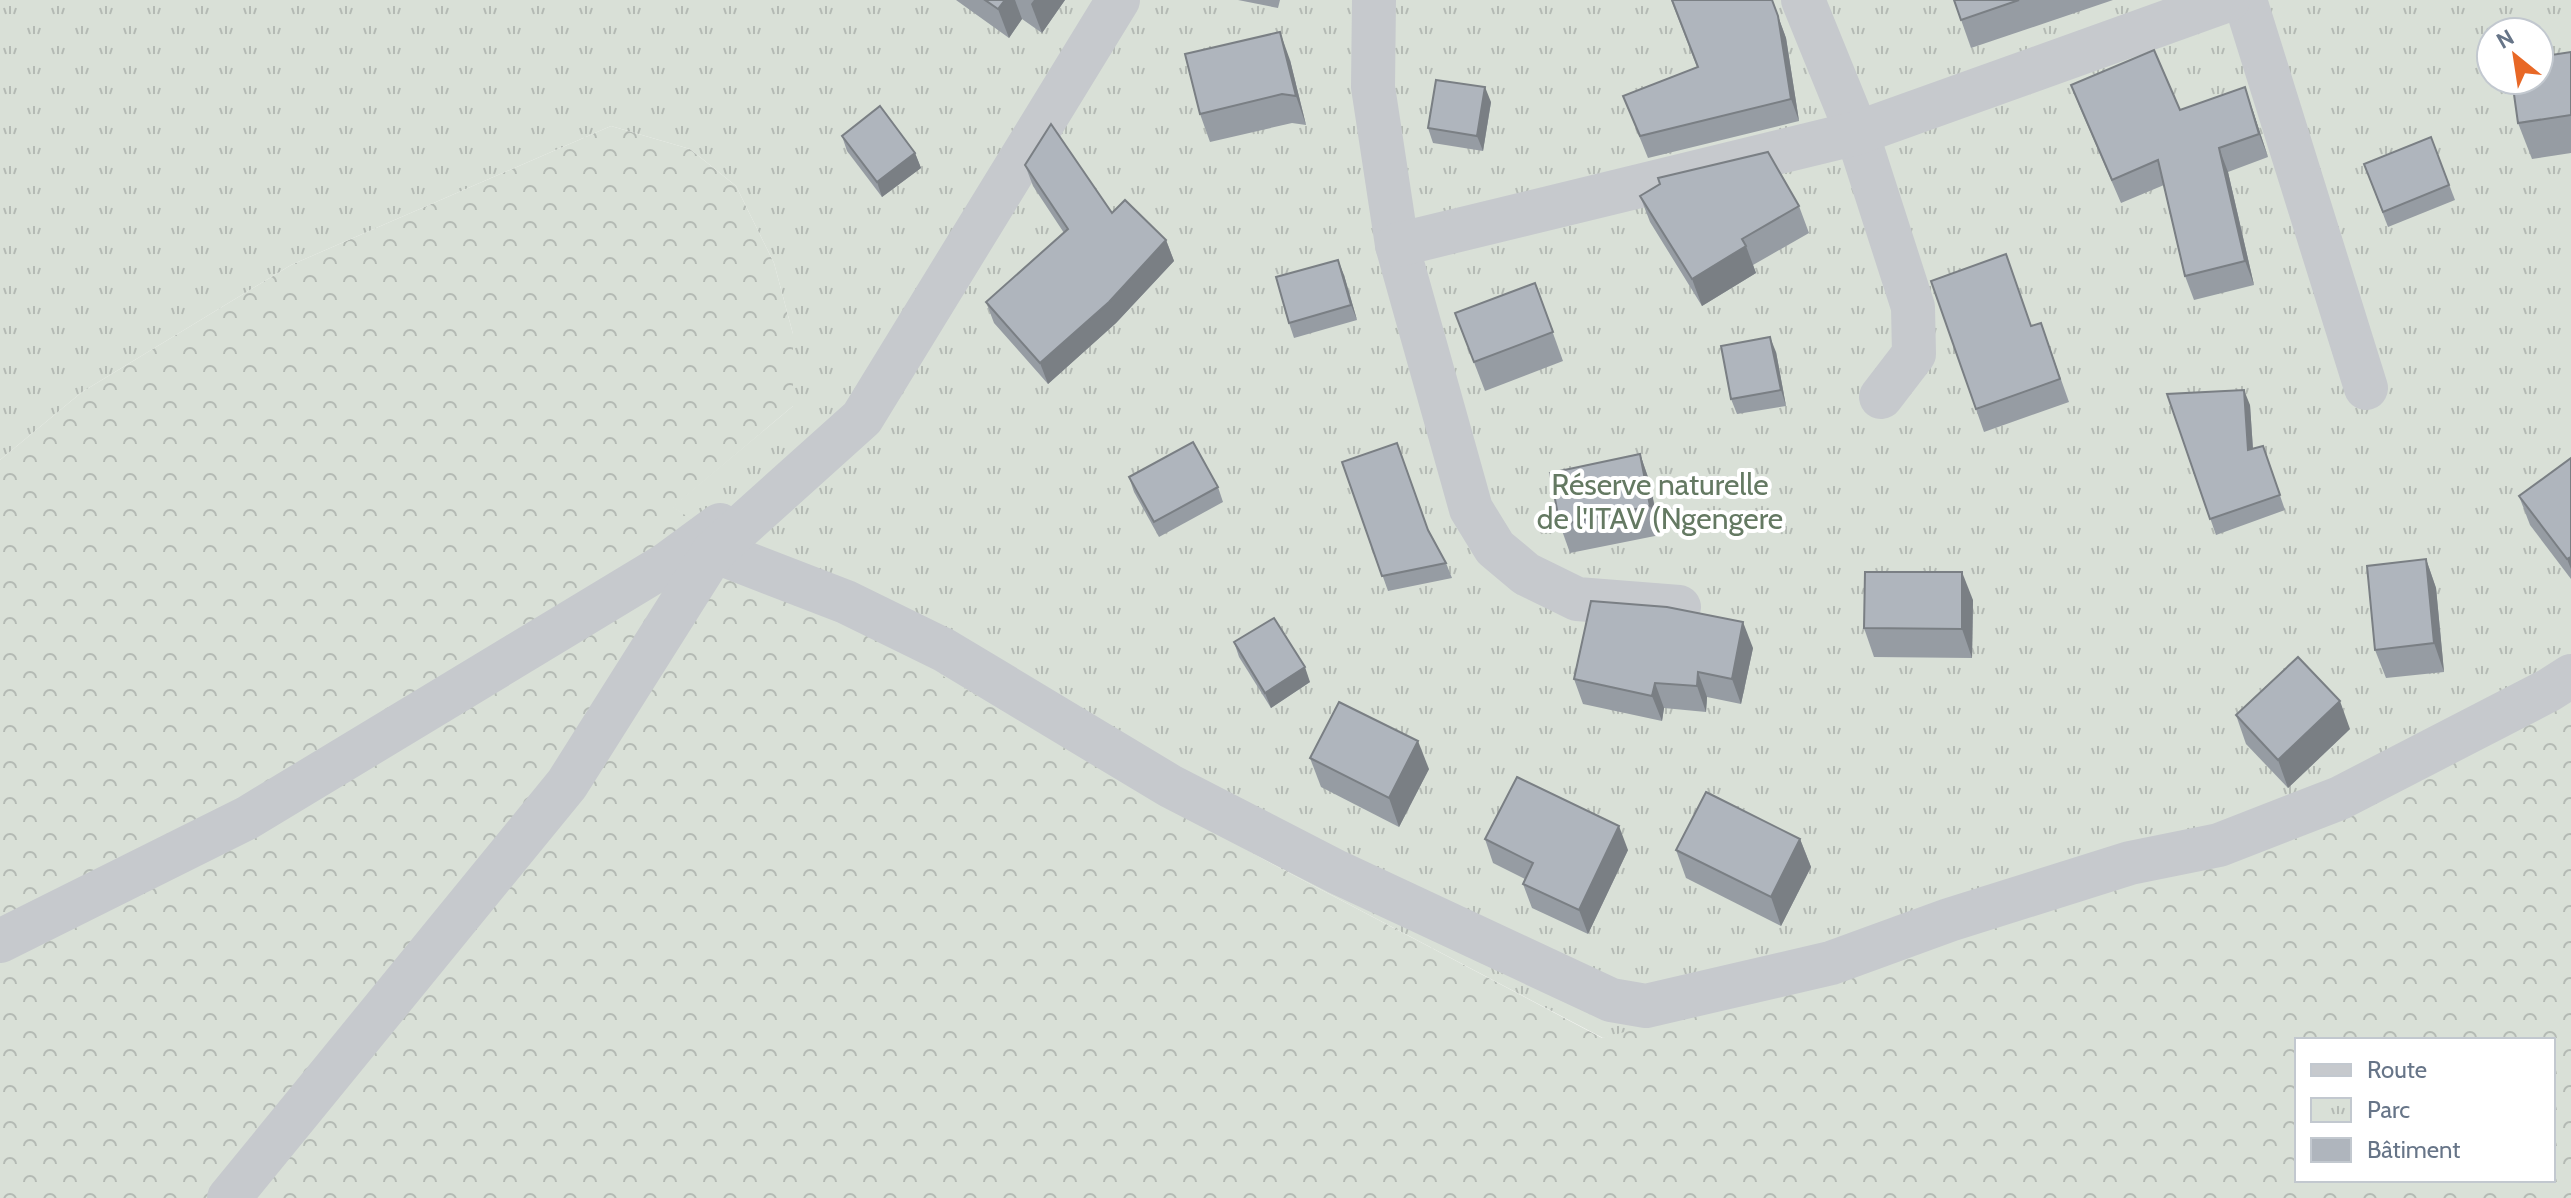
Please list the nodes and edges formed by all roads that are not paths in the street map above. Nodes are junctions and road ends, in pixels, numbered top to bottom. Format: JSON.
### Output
{"nodes":[{"id":1,"x":1118,"y":0,"type":"edge"},
{"id":2,"x":1374,"y":0,"type":"edge"},
{"id":3,"x":1803,"y":0,"type":"edge"},
{"id":4,"x":2228,"y":0,"type":"edge"},
{"id":5,"x":2245,"y":0,"type":"edge"},
{"id":6,"x":1857,"y":133,"type":"junction"},
{"id":7,"x":1397,"y":245,"type":"junction"},
{"id":8,"x":2366,"y":388,"type":"dead end"},
{"id":9,"x":1881,"y":397,"type":"dead end"},
{"id":10,"x":862,"y":418,"type":"junction"},
{"id":11,"x":714,"y":551,"type":"junction"},
{"id":12,"x":1679,"y":607,"type":"edge"},
{"id":13,"x":2571,"y":676,"type":"edge"},
{"id":14,"x":0,"y":941,"type":"edge"},
{"id":15,"x":229,"y":1198,"type":"edge"}],
"edges":[{"from":1,"to":10,"type":"street"},
{"from":2,"to":7,"type":"street"},
{"from":3,"to":6,"type":"street"},
{"from":4,"to":6,"type":"street"},
{"from":5,"to":8,"type":"street"},
{"from":6,"to":7,"type":"street"},
{"from":6,"to":9,"type":"street"},
{"from":7,"to":12,"type":"street"},
{"from":10,"to":11,"type":"street"},
{"from":10,"to":14,"type":"street"},
{"from":11,"to":13,"type":"street"},
{"from":11,"to":15,"type":"street"}]}
